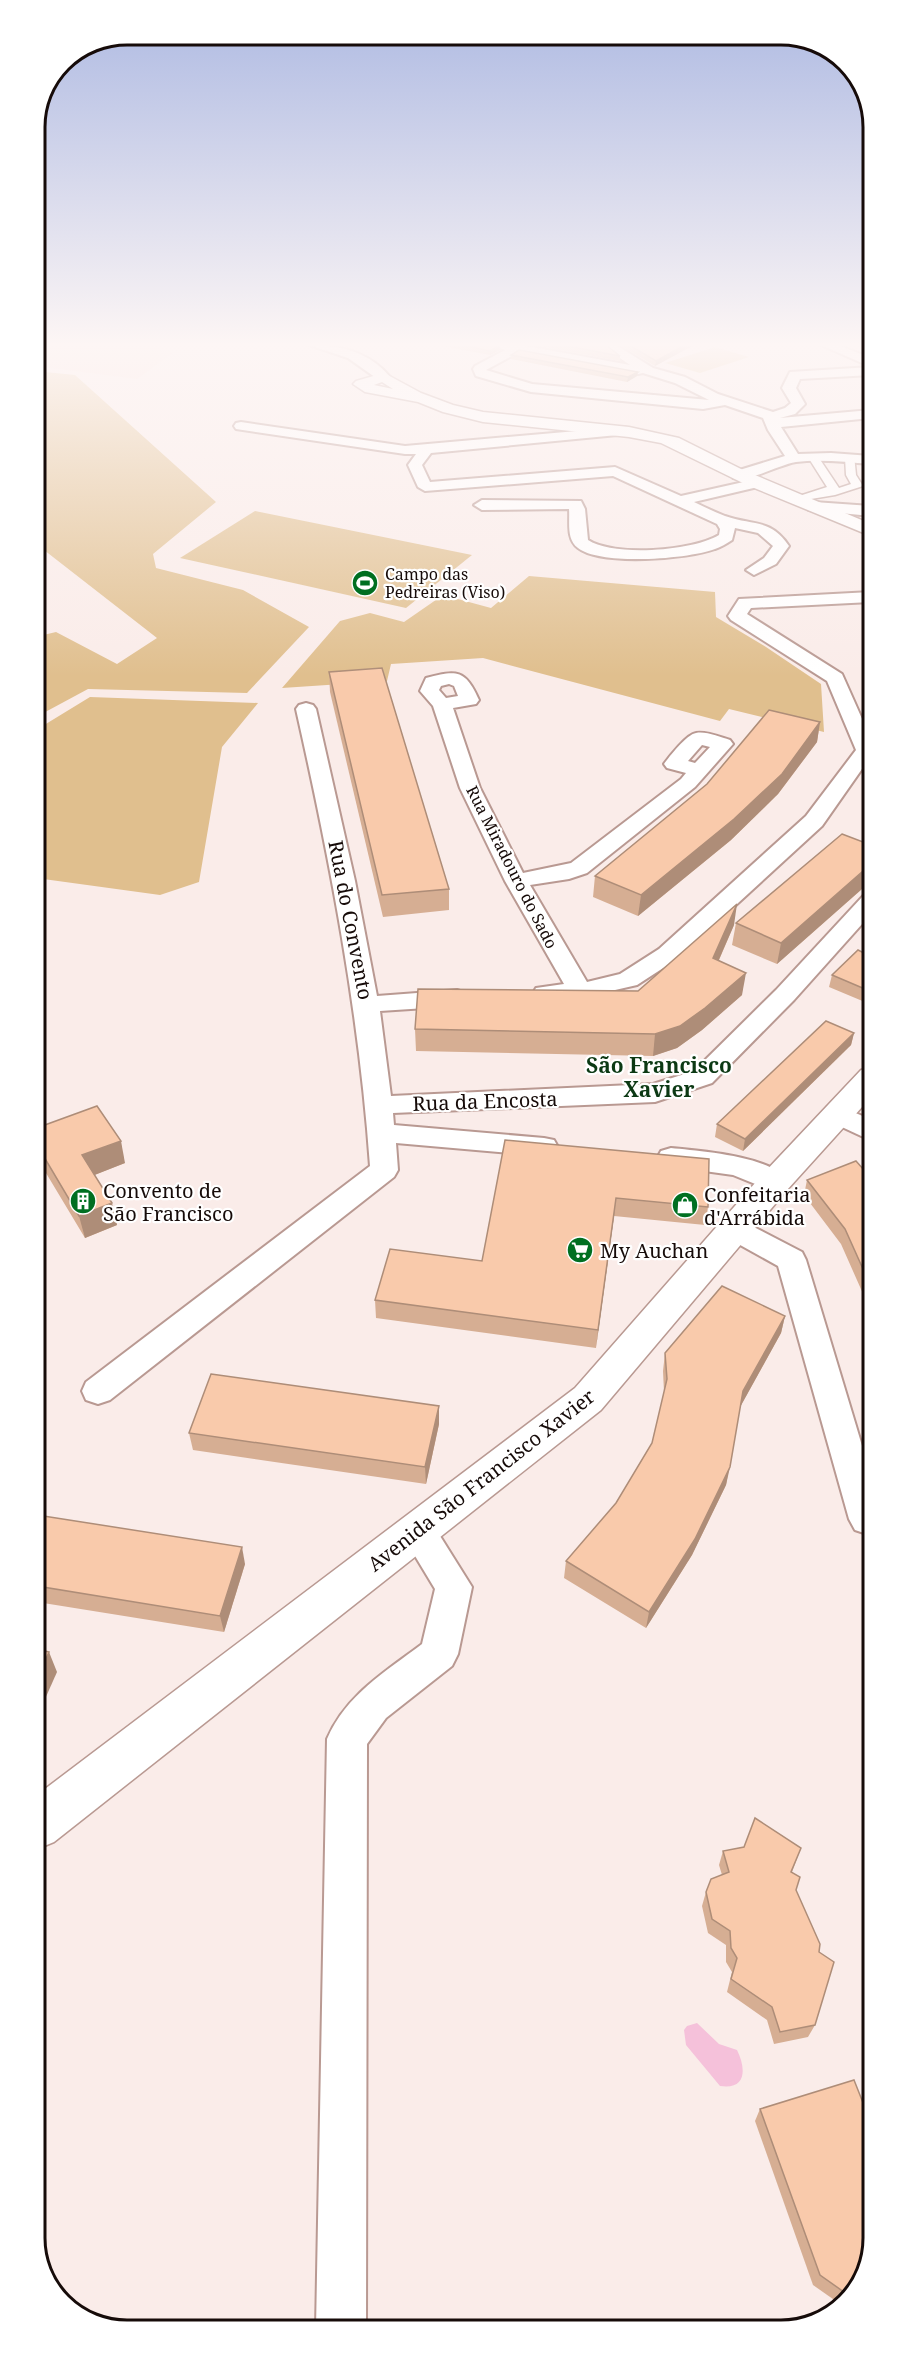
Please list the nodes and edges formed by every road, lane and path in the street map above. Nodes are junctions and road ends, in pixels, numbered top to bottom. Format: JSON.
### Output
{"nodes":[{"id":1,"x":422,"y":455,"type":"edge"},
{"id":2,"x":699,"y":455,"type":"edge"},
{"id":3,"x":792,"y":455,"type":"edge"},
{"id":4,"x":859,"y":455,"type":"edge"},
{"id":5,"x":813,"y":457,"type":"junction"},
{"id":6,"x":850,"y":457,"type":"junction"},
{"id":7,"x":794,"y":458,"type":"junction"},
{"id":8,"x":738,"y":475,"type":"junction"},
{"id":9,"x":757,"y":483,"type":"junction"},
{"id":10,"x":818,"y":500,"type":"junction"},
{"id":11,"x":678,"y":501,"type":"junction"},
{"id":12,"x":482,"y":505,"type":"dead end"},
{"id":13,"x":863,"y":509,"type":"edge"},
{"id":14,"x":723,"y":521,"type":"junction"},
{"id":15,"x":863,"y":526,"type":"edge"},
{"id":16,"x":754,"y":570,"type":"dead end"},
{"id":17,"x":863,"y":597,"type":"edge"},
{"id":18,"x":442,"y":704,"type":"dead end"},
{"id":19,"x":306,"y":709,"type":"dead end"},
{"id":20,"x":863,"y":742,"type":"edge"},
{"id":21,"x":863,"y":763,"type":"edge"},
{"id":22,"x":700,"y":770,"type":"dead end"},
{"id":23,"x":516,"y":881,"type":"junction"},
{"id":24,"x":863,"y":911,"type":"edge"},
{"id":25,"x":580,"y":991,"type":"junction"},
{"id":26,"x":521,"y":994,"type":"edge"},
{"id":27,"x":474,"y":997,"type":"edge"},
{"id":28,"x":368,"y":1004,"type":"junction"},
{"id":29,"x":863,"y":1102,"type":"edge"},
{"id":30,"x":380,"y":1105,"type":"junction"},
{"id":31,"x":855,"y":1124,"type":"edge"},
{"id":32,"x":382,"y":1133,"type":"junction"},
{"id":33,"x":573,"y":1149,"type":"edge"},
{"id":34,"x":645,"y":1156,"type":"edge"},
{"id":35,"x":775,"y":1182,"type":"junction"},
{"id":36,"x":734,"y":1229,"type":"junction"},
{"id":37,"x":98,"y":1391,"type":"dead end"},
{"id":38,"x":863,"y":1505,"type":"edge"},
{"id":39,"x":417,"y":1531,"type":"junction"},
{"id":40,"x":45,"y":1819,"type":"edge"},
{"id":41,"x":341,"y":2320,"type":"edge"}],
"edges":[{"from":1,"to":11,"type":"street"},
{"from":2,"to":8,"type":"street"},
{"from":3,"to":7,"type":"street"},
{"from":4,"to":6,"type":"street"},
{"from":5,"to":6,"type":"street"},
{"from":5,"to":7,"type":"street"},
{"from":5,"to":10,"type":"street"},
{"from":6,"to":10,"type":"street"},
{"from":7,"to":8,"type":"street"},
{"from":8,"to":9,"type":"street"},
{"from":9,"to":10,"type":"street"},
{"from":9,"to":11,"type":"street"},
{"from":10,"to":13,"type":"street"},
{"from":10,"to":15,"type":"street"},
{"from":11,"to":14,"type":"street"},
{"from":12,"to":14,"type":"street"},
{"from":14,"to":16,"type":"street"},
{"from":17,"to":20,"type":"street"},
{"from":18,"to":23,"type":"street","name":"Rua Miradouro do Sado"},
{"from":19,"to":28,"type":"street","name":"Rua do Convento"},
{"from":21,"to":25,"type":"street"},
{"from":22,"to":23,"type":"street"},
{"from":23,"to":25,"type":"street","name":"Rua Miradouro do Sado"},
{"from":24,"to":30,"type":"street","name":"Rua da Encosta"},
{"from":25,"to":26,"type":"street"},
{"from":27,"to":28,"type":"street"},
{"from":28,"to":30,"type":"street","name":"Rua do Convento"},
{"from":29,"to":31,"type":"street","name":"Avenida São Francisco Xavier"},
{"from":30,"to":32,"type":"street","name":"Rua do Convento"},
{"from":31,"to":35,"type":"street","name":"Avenida São Francisco Xavier"},
{"from":32,"to":33,"type":"street"},
{"from":32,"to":37,"type":"street","name":"Rua do Convento"},
{"from":34,"to":35,"type":"street"},
{"from":35,"to":36,"type":"street","name":"Avenida São Francisco Xavier"},
{"from":36,"to":38,"type":"street"},
{"from":36,"to":39,"type":"street","name":"Avenida São Francisco Xavier"},
{"from":39,"to":40,"type":"street","name":"Avenida São Francisco Xavier"},
{"from":39,"to":41,"type":"street"}]}
